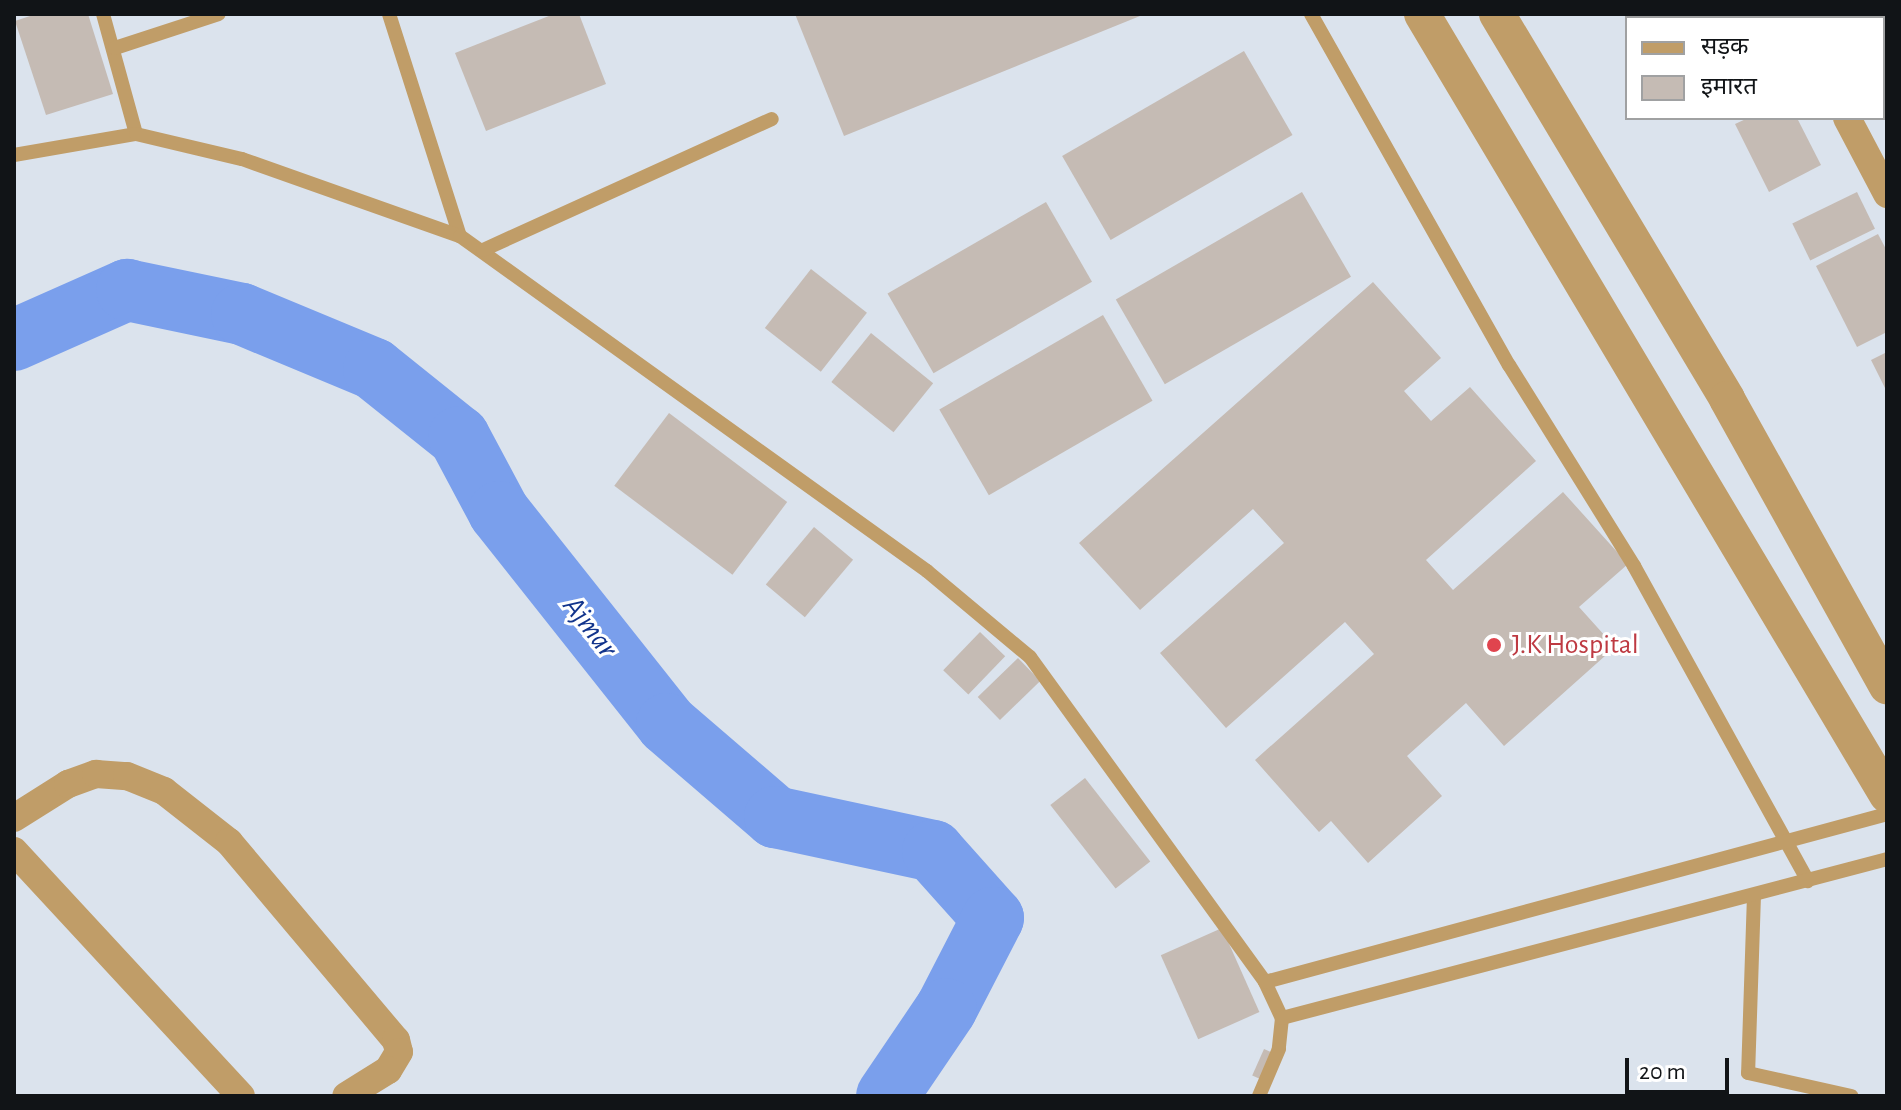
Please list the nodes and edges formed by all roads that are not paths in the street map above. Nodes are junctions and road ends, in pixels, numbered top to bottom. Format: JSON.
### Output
{"nodes":[{"id":1,"x":103,"y":14,"type":"edge"},
{"id":2,"x":219,"y":14,"type":"edge"},
{"id":3,"x":389,"y":14,"type":"edge"},
{"id":4,"x":1311,"y":14,"type":"edge"},
{"id":5,"x":1422,"y":14,"type":"edge"},
{"id":6,"x":1497,"y":14,"type":"edge"},
{"id":7,"x":115,"y":48,"type":"junction"},
{"id":8,"x":772,"y":119,"type":"dead end"},
{"id":9,"x":1849,"y":120,"type":"edge"},
{"id":10,"x":136,"y":134,"type":"junction"},
{"id":11,"x":14,"y":155,"type":"edge"},
{"id":12,"x":1878,"y":159,"type":"edge"},
{"id":13,"x":1887,"y":194,"type":"edge"},
{"id":14,"x":460,"y":236,"type":"junction"},
{"id":15,"x":483,"y":250,"type":"junction"},
{"id":16,"x":1887,"y":686,"type":"edge"},
{"id":17,"x":1887,"y":795,"type":"edge"},
{"id":18,"x":1887,"y":814,"type":"edge"},
{"id":19,"x":14,"y":818,"type":"edge"},
{"id":20,"x":1788,"y":839,"type":"junction"},
{"id":21,"x":14,"y":851,"type":"edge"},
{"id":22,"x":1887,"y":859,"type":"edge"},
{"id":23,"x":1808,"y":881,"type":"junction"},
{"id":24,"x":1754,"y":895,"type":"junction"},
{"id":25,"x":1265,"y":982,"type":"junction"},
{"id":26,"x":1282,"y":1018,"type":"junction"},
{"id":27,"x":241,"y":1096,"type":"edge"},
{"id":28,"x":346,"y":1096,"type":"edge"},
{"id":29,"x":1259,"y":1096,"type":"edge"},
{"id":30,"x":1851,"y":1096,"type":"edge"}],
"edges":[{"from":1,"to":7,"type":"lane"},
{"from":2,"to":7,"type":"lane"},
{"from":3,"to":14,"type":"lane"},
{"from":4,"to":20,"type":"lane"},
{"from":5,"to":17,"type":"street"},
{"from":6,"to":16,"type":"street"},
{"from":7,"to":10,"type":"lane"},
{"from":8,"to":15,"type":"lane"},
{"from":9,"to":12,"type":"street"},
{"from":10,"to":11,"type":"lane"},
{"from":10,"to":14,"type":"lane"},
{"from":12,"to":13,"type":"street"},
{"from":14,"to":15,"type":"lane"},
{"from":15,"to":25,"type":"lane"},
{"from":18,"to":20,"type":"lane"},
{"from":19,"to":28,"type":"street"},
{"from":20,"to":23,"type":"lane"},
{"from":20,"to":25,"type":"lane"},
{"from":21,"to":27,"type":"street"},
{"from":22,"to":23,"type":"lane"},
{"from":23,"to":24,"type":"lane"},
{"from":24,"to":26,"type":"lane"},
{"from":24,"to":30,"type":"lane"},
{"from":25,"to":26,"type":"lane"},
{"from":26,"to":29,"type":"lane"}]}
